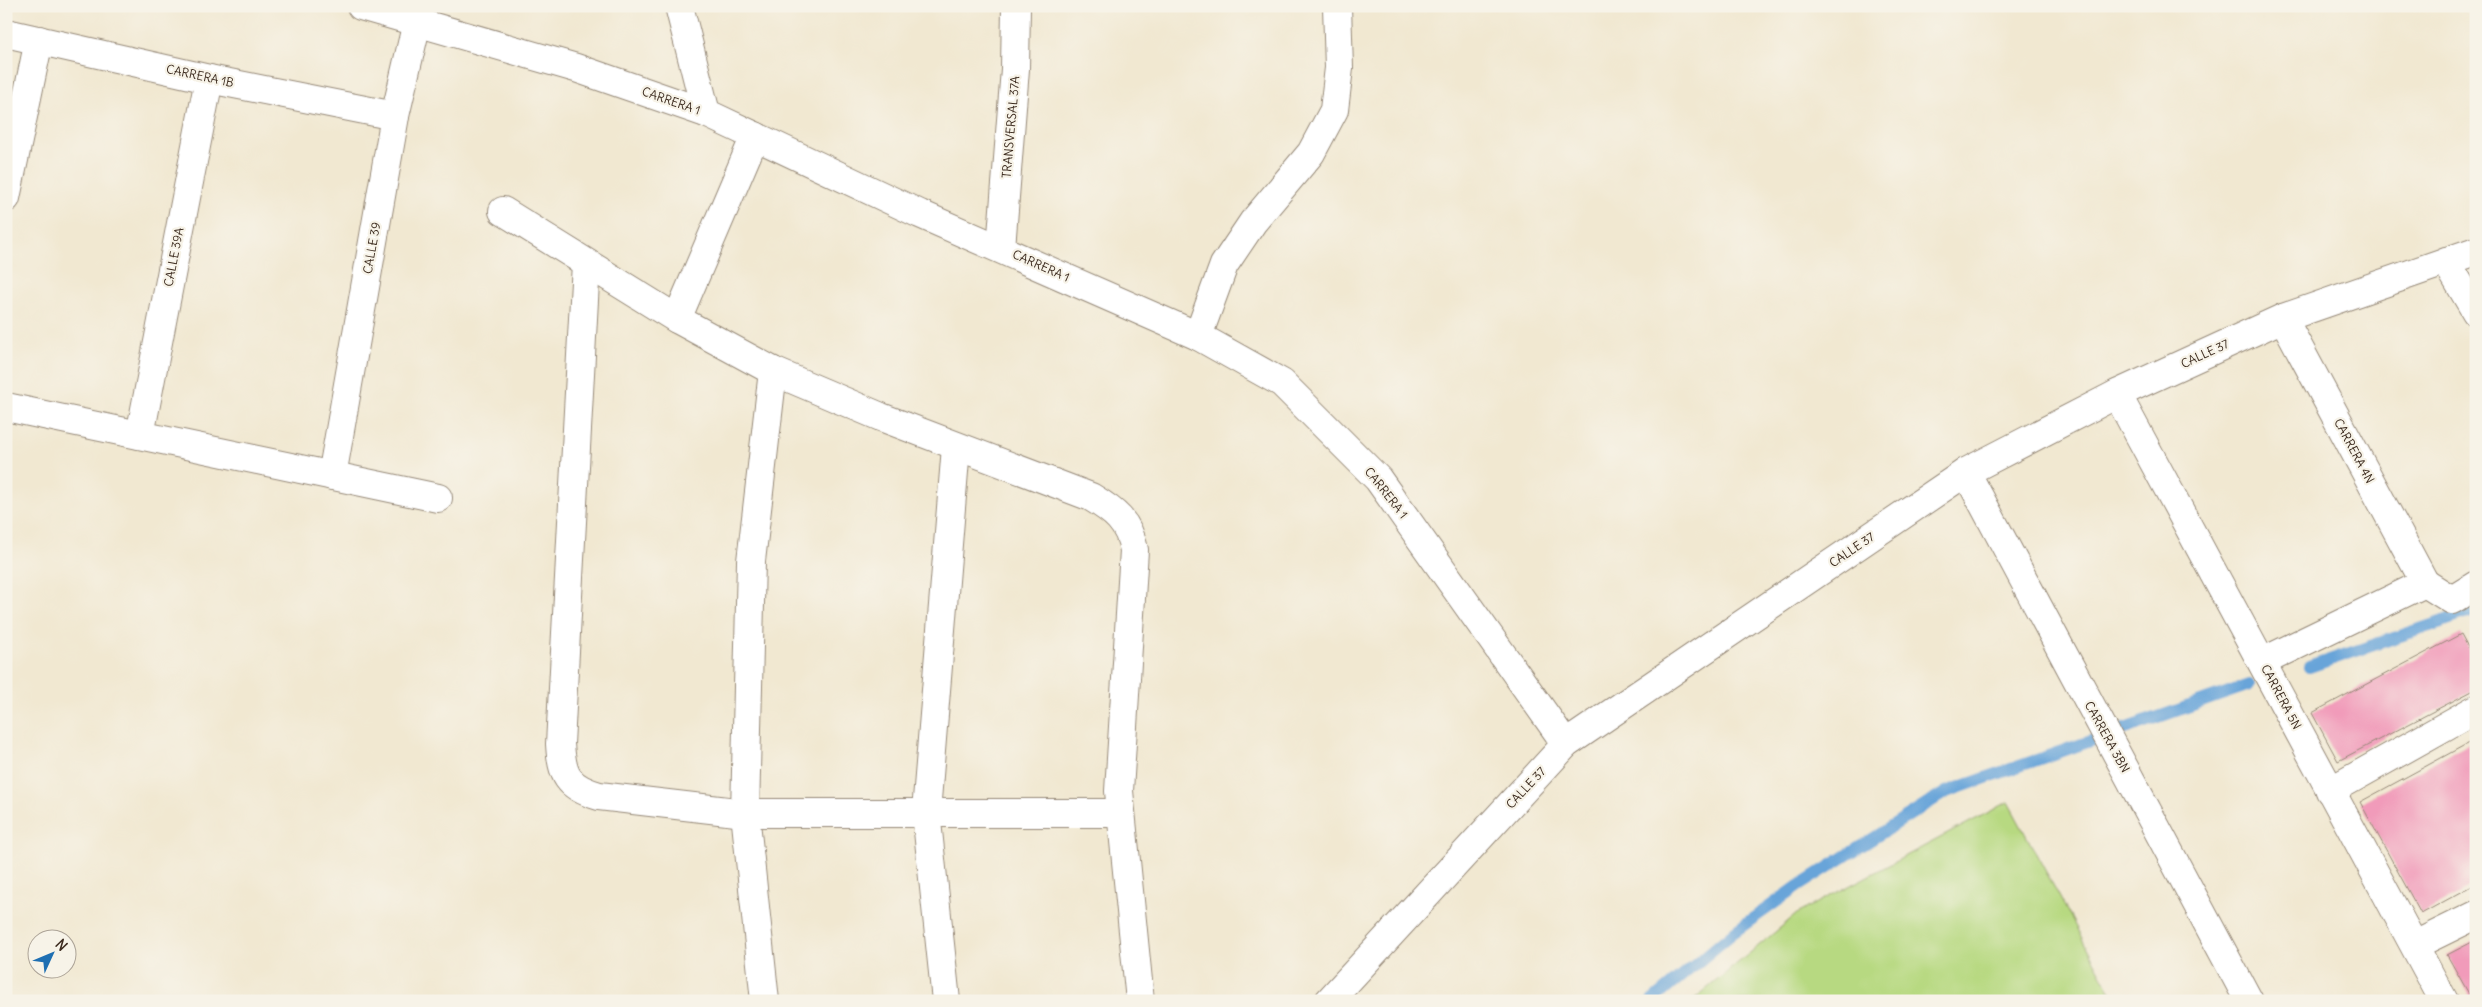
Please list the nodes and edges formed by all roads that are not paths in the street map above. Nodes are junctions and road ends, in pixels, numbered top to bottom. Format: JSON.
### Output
{"nodes":[{"id":1,"x":361,"y":6,"type":"edge"},
{"id":2,"x":679,"y":6,"type":"edge"},
{"id":3,"x":1016,"y":6,"type":"edge"},
{"id":4,"x":1337,"y":6,"type":"edge"},
{"id":5,"x":417,"y":22,"type":"junction"},
{"id":6,"x":6,"y":32,"type":"edge"},
{"id":7,"x":39,"y":40,"type":"junction"},
{"id":8,"x":209,"y":79,"type":"junction"},
{"id":9,"x":706,"y":113,"type":"junction"},
{"id":10,"x":395,"y":116,"type":"junction"},
{"id":11,"x":755,"y":136,"type":"junction"},
{"id":12,"x":6,"y":198,"type":"edge"},
{"id":13,"x":503,"y":211,"type":"dead end"},
{"id":14,"x":1000,"y":248,"type":"junction"},
{"id":15,"x":2476,"y":251,"type":"edge"},
{"id":16,"x":2446,"y":261,"type":"junction"},
{"id":17,"x":586,"y":262,"type":"junction"},
{"id":18,"x":2476,"y":312,"type":"edge"},
{"id":19,"x":2283,"y":318,"type":"junction"},
{"id":20,"x":677,"y":319,"type":"junction"},
{"id":21,"x":1198,"y":336,"type":"junction"},
{"id":22,"x":773,"y":371,"type":"junction"},
{"id":23,"x":2117,"y":394,"type":"junction"},
{"id":24,"x":6,"y":407,"type":"edge"},
{"id":25,"x":140,"y":435,"type":"junction"},
{"id":26,"x":956,"y":447,"type":"junction"},
{"id":27,"x":1966,"y":472,"type":"junction"},
{"id":28,"x":332,"y":476,"type":"junction"},
{"id":29,"x":438,"y":498,"type":"dead end"},
{"id":30,"x":2425,"y":583,"type":"junction"},
{"id":31,"x":2476,"y":585,"type":"edge"},
{"id":32,"x":2262,"y":662,"type":"junction"},
{"id":33,"x":2476,"y":709,"type":"edge"},
{"id":34,"x":1566,"y":744,"type":"junction"},
{"id":35,"x":2330,"y":791,"type":"junction"},
{"id":36,"x":926,"y":812,"type":"junction"},
{"id":37,"x":745,"y":813,"type":"junction"},
{"id":38,"x":1121,"y":813,"type":"junction"},
{"id":39,"x":2476,"y":915,"type":"edge"},
{"id":40,"x":2415,"y":945,"type":"junction"},
{"id":41,"x":765,"y":1001,"type":"edge"},
{"id":42,"x":946,"y":1001,"type":"edge"},
{"id":43,"x":1140,"y":1001,"type":"edge"},
{"id":44,"x":1329,"y":1001,"type":"edge"},
{"id":45,"x":2249,"y":1001,"type":"edge"},
{"id":46,"x":2444,"y":1001,"type":"edge"}],
"edges":[{"from":1,"to":5,"type":"street","name":"CARRERA 1"},
{"from":2,"to":9,"type":"street"},
{"from":3,"to":14,"type":"street","name":"TRANSVERSAL 37A"},
{"from":4,"to":21,"type":"street"},
{"from":5,"to":9,"type":"street","name":"CARRERA 1"},
{"from":5,"to":10,"type":"street","name":"CALLE 39"},
{"from":6,"to":7,"type":"street","name":"CARRERA 1B"},
{"from":7,"to":8,"type":"street","name":"CARRERA 1B"},
{"from":7,"to":12,"type":"street"},
{"from":8,"to":10,"type":"street","name":"CARRERA 1B"},
{"from":8,"to":25,"type":"street","name":"CALLE 39A"},
{"from":9,"to":11,"type":"street","name":"CARRERA 1"},
{"from":10,"to":28,"type":"street","name":"CALLE 39"},
{"from":11,"to":14,"type":"street","name":"CARRERA 1"},
{"from":11,"to":20,"type":"street"},
{"from":13,"to":17,"type":"street"},
{"from":14,"to":21,"type":"street","name":"CARRERA 1"},
{"from":15,"to":16,"type":"street","name":"CALLE 37"},
{"from":16,"to":18,"type":"street"},
{"from":16,"to":19,"type":"street","name":"CALLE 37"},
{"from":17,"to":20,"type":"street"},
{"from":17,"to":37,"type":"street"},
{"from":19,"to":23,"type":"street","name":"CALLE 37"},
{"from":19,"to":30,"type":"street","name":"CARRERA 4N"},
{"from":20,"to":22,"type":"street"},
{"from":21,"to":34,"type":"street","name":"CARRERA 1"},
{"from":22,"to":26,"type":"street"},
{"from":22,"to":37,"type":"street"},
{"from":23,"to":27,"type":"street","name":"CALLE 37"},
{"from":23,"to":32,"type":"street","name":"CARRERA 5N"},
{"from":24,"to":25,"type":"street"},
{"from":25,"to":28,"type":"street"},
{"from":26,"to":36,"type":"street"},
{"from":26,"to":38,"type":"street"},
{"from":27,"to":34,"type":"street","name":"CALLE 37"},
{"from":27,"to":45,"type":"street","name":"CARRERA 3BN"},
{"from":28,"to":29,"type":"street"},
{"from":30,"to":31,"type":"street"},
{"from":30,"to":32,"type":"street"},
{"from":32,"to":35,"type":"street","name":"CARRERA 5N"},
{"from":33,"to":35,"type":"street"},
{"from":34,"to":44,"type":"street","name":"CALLE 37"},
{"from":35,"to":40,"type":"street","name":"CARRERA 5N"},
{"from":36,"to":37,"type":"street"},
{"from":36,"to":38,"type":"street"},
{"from":36,"to":42,"type":"street"},
{"from":37,"to":41,"type":"street"},
{"from":38,"to":43,"type":"street"},
{"from":39,"to":40,"type":"street"},
{"from":40,"to":46,"type":"street","name":"CARRERA 5N"}]}
